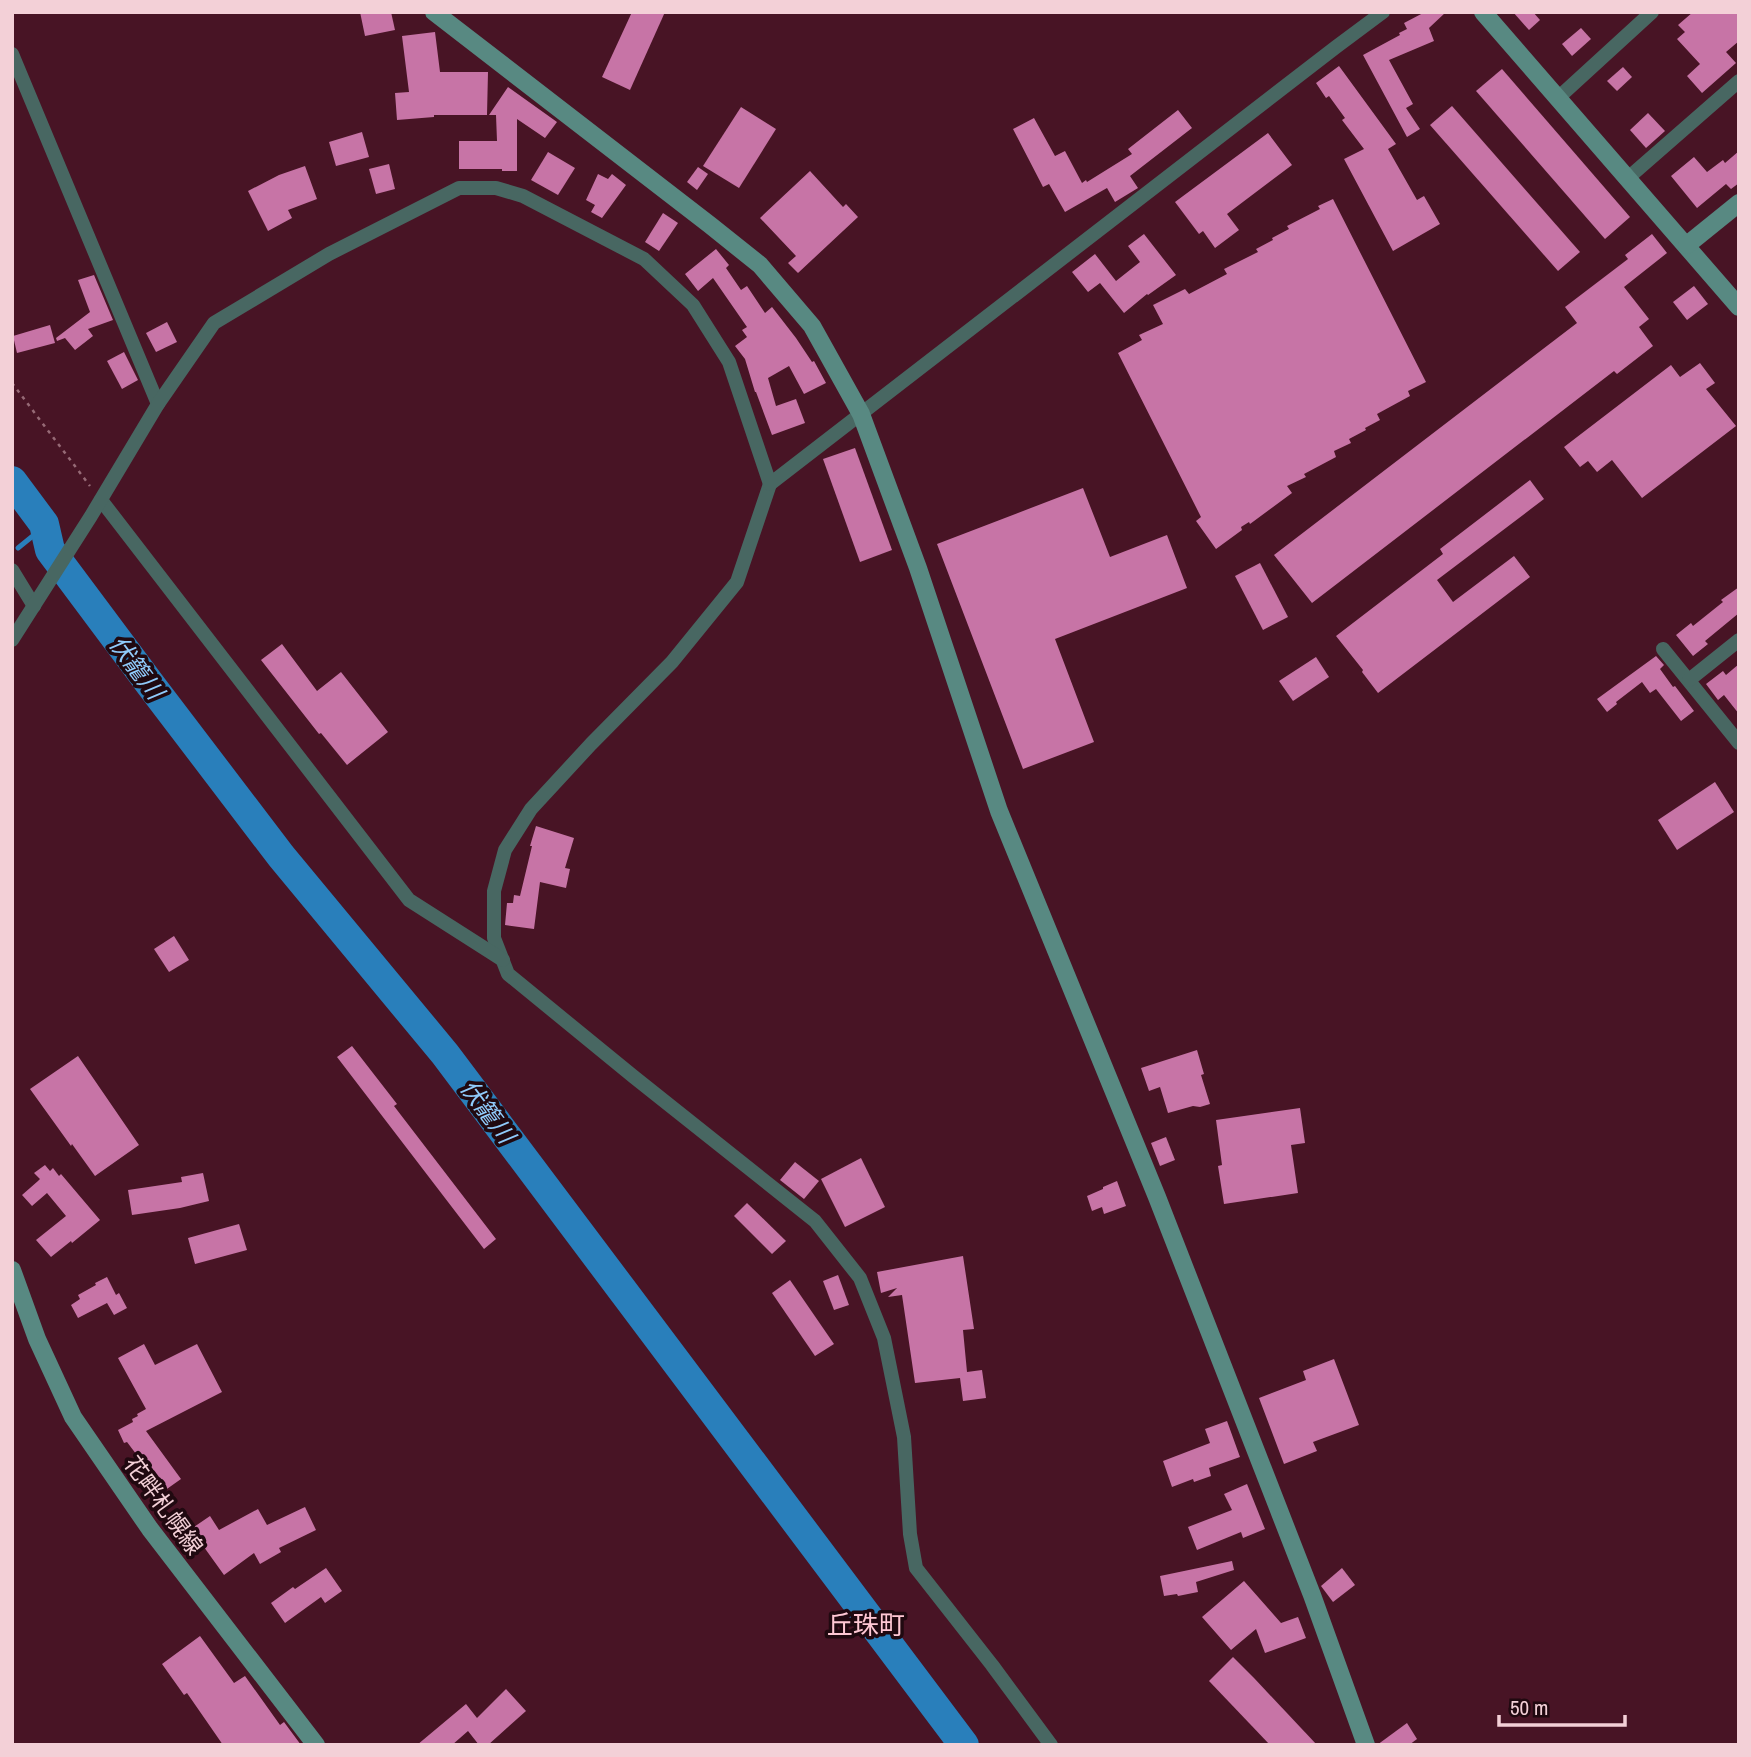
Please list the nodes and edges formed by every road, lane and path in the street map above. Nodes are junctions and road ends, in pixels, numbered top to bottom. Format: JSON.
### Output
{"nodes":[{"id":1,"x":434,"y":12,"type":"edge"},
{"id":2,"x":1384,"y":12,"type":"edge"},
{"id":3,"x":1483,"y":12,"type":"edge"},
{"id":4,"x":1647,"y":14,"type":"edge"},
{"id":5,"x":12,"y":54,"type":"edge"},
{"id":6,"x":1739,"y":80,"type":"edge"},
{"id":7,"x":1558,"y":98,"type":"junction"},
{"id":8,"x":1628,"y":178,"type":"junction"},
{"id":9,"x":1739,"y":203,"type":"edge"},
{"id":10,"x":1687,"y":245,"type":"junction"},
{"id":11,"x":1739,"y":307,"type":"edge"},
{"id":12,"x":12,"y":383,"type":"edge"},
{"id":13,"x":158,"y":404,"type":"junction"},
{"id":14,"x":862,"y":414,"type":"junction"},
{"id":15,"x":770,"y":484,"type":"junction"},
{"id":16,"x":101,"y":500,"type":"junction"},
{"id":17,"x":12,"y":570,"type":"edge"},
{"id":18,"x":34,"y":606,"type":"junction"},
{"id":19,"x":12,"y":640,"type":"edge"},
{"id":20,"x":1739,"y":640,"type":"edge"},
{"id":21,"x":1663,"y":649,"type":"dead end"},
{"id":22,"x":1689,"y":680,"type":"junction"},
{"id":23,"x":1739,"y":743,"type":"edge"},
{"id":24,"x":503,"y":960,"type":"junction"},
{"id":25,"x":12,"y":1270,"type":"edge"},
{"id":26,"x":316,"y":1745,"type":"edge"},
{"id":27,"x":1051,"y":1745,"type":"edge"},
{"id":28,"x":1366,"y":1745,"type":"edge"}],
"edges":[{"from":1,"to":14,"type":"street"},
{"from":2,"to":14,"type":"street"},
{"from":3,"to":7,"type":"street"},
{"from":4,"to":7,"type":"street"},
{"from":5,"to":13,"type":"street"},
{"from":6,"to":8,"type":"street"},
{"from":7,"to":8,"type":"street"},
{"from":8,"to":10,"type":"street"},
{"from":9,"to":10,"type":"street"},
{"from":10,"to":11,"type":"street"},
{"from":12,"to":16,"type":"path"},
{"from":13,"to":15,"type":"street"},
{"from":13,"to":16,"type":"street"},
{"from":14,"to":15,"type":"street"},
{"from":14,"to":28,"type":"street"},
{"from":15,"to":24,"type":"street"},
{"from":16,"to":18,"type":"street"},
{"from":16,"to":24,"type":"street"},
{"from":17,"to":18,"type":"street"},
{"from":18,"to":19,"type":"street"},
{"from":20,"to":22,"type":"street"},
{"from":21,"to":22,"type":"street"},
{"from":22,"to":23,"type":"street"},
{"from":24,"to":27,"type":"street"},
{"from":25,"to":26,"type":"street","name":"花畔札幌線"}]}
